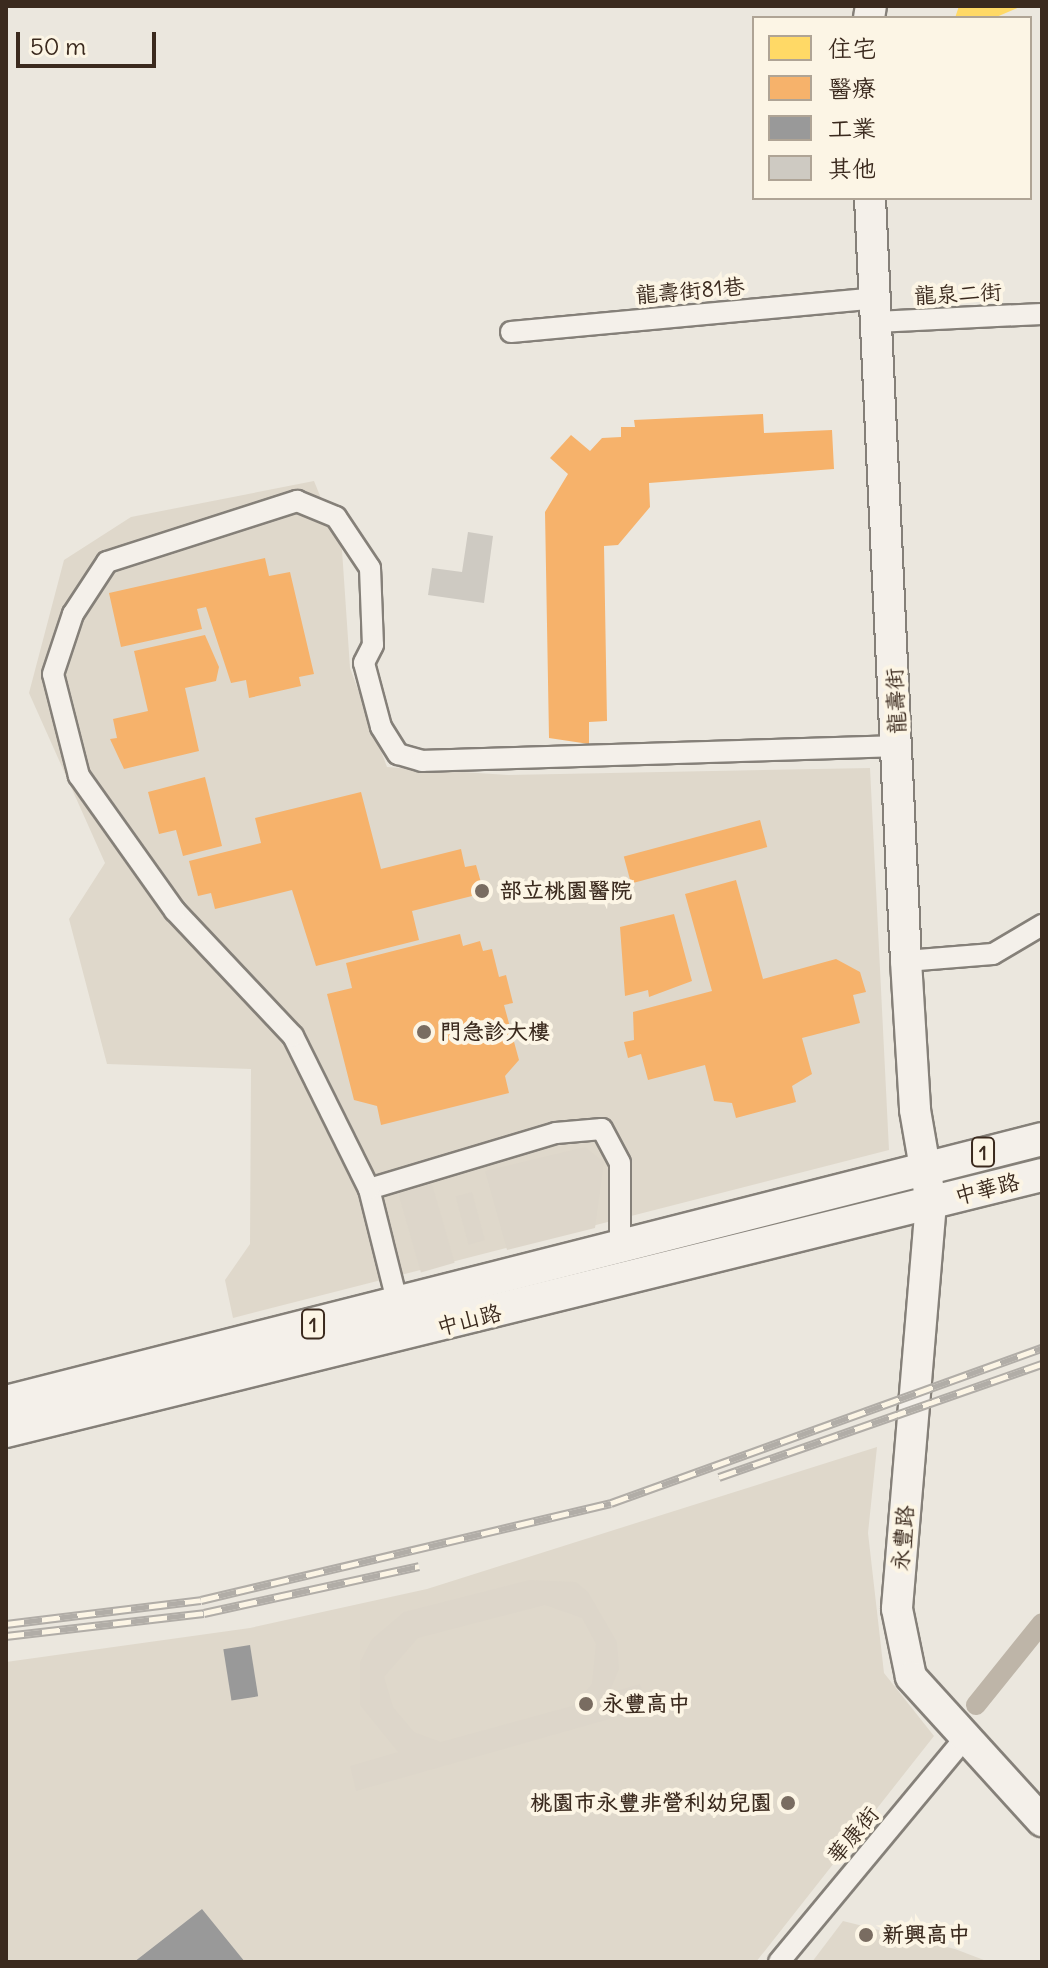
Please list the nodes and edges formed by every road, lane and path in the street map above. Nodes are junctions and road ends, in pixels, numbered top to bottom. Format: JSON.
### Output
{"nodes":[{"id":1,"x":870,"y":200,"type":"edge"},
{"id":2,"x":875,"y":310,"type":"junction"},
{"id":3,"x":1042,"y":314,"type":"edge"},
{"id":4,"x":511,"y":332,"type":"dead end"},
{"id":5,"x":898,"y":746,"type":"junction"},
{"id":6,"x":1042,"y":925,"type":"edge"},
{"id":7,"x":906,"y":961,"type":"junction"},
{"id":8,"x":1042,"y":1139,"type":"edge"},
{"id":9,"x":923,"y":1165,"type":"junction"},
{"id":10,"x":1042,"y":1175,"type":"edge"},
{"id":11,"x":369,"y":1189,"type":"junction"},
{"id":12,"x":931,"y":1203,"type":"junction"},
{"id":13,"x":620,"y":1245,"type":"junction"},
{"id":14,"x":398,"y":1302,"type":"junction"},
{"id":15,"x":404,"y":1336,"type":"junction"},
{"id":16,"x":6,"y":1402,"type":"edge"},
{"id":17,"x":6,"y":1431,"type":"edge"},
{"id":18,"x":964,"y":1739,"type":"junction"},
{"id":19,"x":1042,"y":1821,"type":"edge"},
{"id":20,"x":779,"y":1962,"type":"edge"}],
"edges":[{"from":1,"to":2,"type":"street","name":"龍壽街"},
{"from":2,"to":3,"type":"street","name":"龍泉二街"},
{"from":2,"to":4,"type":"street","name":"龍壽街81巷"},
{"from":2,"to":5,"type":"street","name":"龍壽街"},
{"from":5,"to":7,"type":"street","name":"龍壽街"},
{"from":5,"to":11,"type":"street"},
{"from":6,"to":7,"type":"street"},
{"from":7,"to":9,"type":"street","name":"龍壽街"},
{"from":8,"to":9,"type":"main road","name":"中華路","number":"1"},
{"from":9,"to":12,"type":"street","name":"龍壽街"},
{"from":9,"to":13,"type":"main road","name":"中山路","number":"1"},
{"from":10,"to":12,"type":"main road","name":"中華路","number":"1"},
{"from":11,"to":13,"type":"street"},
{"from":11,"to":14,"type":"street"},
{"from":12,"to":15,"type":"main road","name":"中山路","number":"1"},
{"from":12,"to":18,"type":"street","name":"永豐路"},
{"from":13,"to":14,"type":"main road","name":"中山路","number":"1"},
{"from":14,"to":15,"type":"street"},
{"from":14,"to":16,"type":"main road","name":"中山路","number":"1"},
{"from":15,"to":17,"type":"main road","name":"中山路","number":"1"},
{"from":18,"to":19,"type":"street","name":"永豐路"},
{"from":18,"to":20,"type":"street","name":"華康街"}]}
